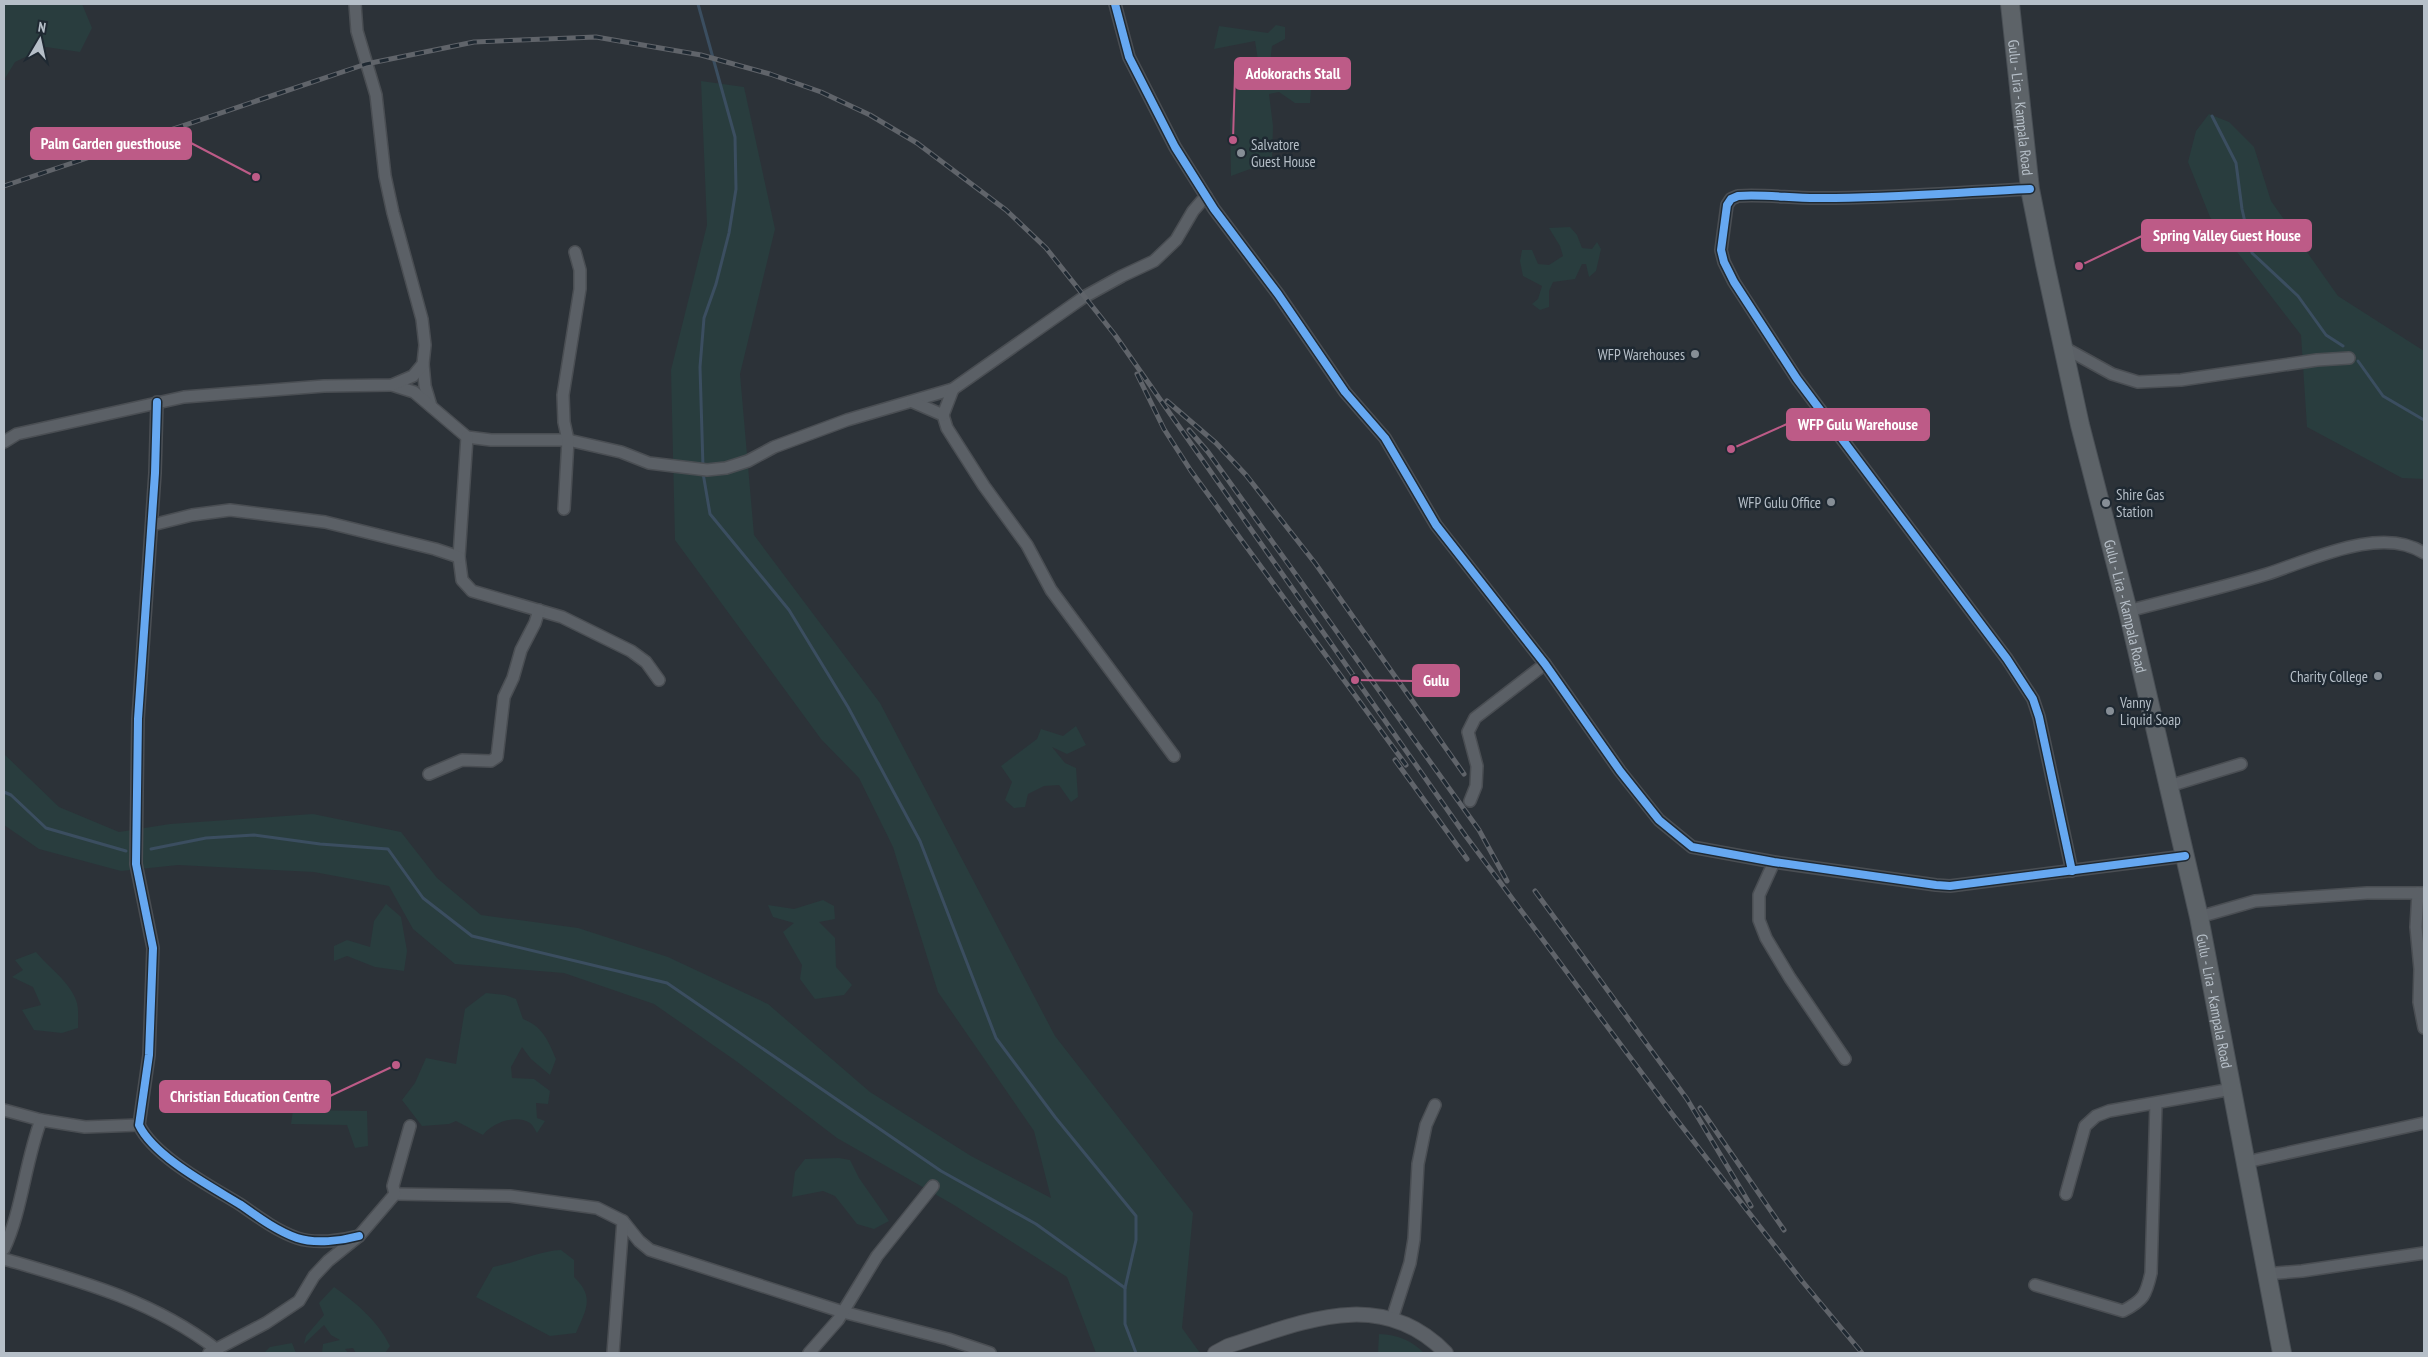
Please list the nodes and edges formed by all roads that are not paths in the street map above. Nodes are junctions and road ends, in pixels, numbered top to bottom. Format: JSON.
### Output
{"nodes":[{"id":1,"x":355,"y":4,"type":"edge"},
{"id":2,"x":1115,"y":4,"type":"edge"},
{"id":3,"x":2010,"y":4,"type":"edge"},
{"id":4,"x":2030,"y":189,"type":"junction"},
{"id":5,"x":1206,"y":196,"type":"junction"},
{"id":6,"x":575,"y":252,"type":"dead end"},
{"id":7,"x":2063,"y":347,"type":"junction"},
{"id":8,"x":2349,"y":358,"type":"dead end"},
{"id":9,"x":423,"y":364,"type":"junction"},
{"id":10,"x":392,"y":385,"type":"junction"},
{"id":11,"x":953,"y":389,"type":"junction"},
{"id":12,"x":157,"y":402,"type":"junction"},
{"id":13,"x":913,"y":402,"type":"junction"},
{"id":14,"x":431,"y":406,"type":"junction"},
{"id":15,"x":943,"y":415,"type":"junction"},
{"id":16,"x":467,"y":437,"type":"junction"},
{"id":17,"x":4,"y":440,"type":"edge"},
{"id":18,"x":568,"y":440,"type":"junction"},
{"id":19,"x":564,"y":509,"type":"dead end"},
{"id":20,"x":152,"y":525,"type":"junction"},
{"id":21,"x":2424,"y":553,"type":"edge"},
{"id":22,"x":458,"y":557,"type":"junction"},
{"id":23,"x":539,"y":610,"type":"junction"},
{"id":24,"x":2128,"y":610,"type":"junction"},
{"id":25,"x":1544,"y":664,"type":"junction"},
{"id":26,"x":659,"y":680,"type":"dead end"},
{"id":27,"x":1174,"y":756,"type":"dead end"},
{"id":28,"x":2241,"y":764,"type":"dead end"},
{"id":29,"x":429,"y":774,"type":"dead end"},
{"id":30,"x":2169,"y":786,"type":"junction"},
{"id":31,"x":1470,"y":801,"type":"dead end"},
{"id":32,"x":2185,"y":856,"type":"junction"},
{"id":33,"x":1774,"y":862,"type":"junction"},
{"id":34,"x":2072,"y":871,"type":"junction"},
{"id":35,"x":2421,"y":893,"type":"edge"},
{"id":36,"x":2199,"y":917,"type":"junction"},
{"id":37,"x":2424,"y":1028,"type":"edge"},
{"id":38,"x":1845,"y":1059,"type":"dead end"},
{"id":39,"x":2232,"y":1089,"type":"junction"},
{"id":40,"x":2156,"y":1103,"type":"junction"},
{"id":41,"x":1435,"y":1105,"type":"dead end"},
{"id":42,"x":4,"y":1110,"type":"edge"},
{"id":43,"x":41,"y":1120,"type":"junction"},
{"id":44,"x":2424,"y":1123,"type":"edge"},
{"id":45,"x":139,"y":1126,"type":"junction"},
{"id":46,"x":410,"y":1126,"type":"dead end"},
{"id":47,"x":2246,"y":1162,"type":"junction"},
{"id":48,"x":933,"y":1186,"type":"dead end"},
{"id":49,"x":394,"y":1194,"type":"junction"},
{"id":50,"x":2066,"y":1194,"type":"dead end"},
{"id":51,"x":623,"y":1220,"type":"junction"},
{"id":52,"x":358,"y":1236,"type":"junction"},
{"id":53,"x":4,"y":1250,"type":"edge"},
{"id":54,"x":2424,"y":1254,"type":"edge"},
{"id":55,"x":4,"y":1259,"type":"edge"},
{"id":56,"x":2265,"y":1274,"type":"junction"},
{"id":57,"x":2034,"y":1285,"type":"dead end"},
{"id":58,"x":843,"y":1312,"type":"junction"},
{"id":59,"x":1392,"y":1320,"type":"junction"},
{"id":60,"x":213,"y":1351,"type":"edge"},
{"id":61,"x":614,"y":1353,"type":"edge"},
{"id":62,"x":809,"y":1353,"type":"edge"},
{"id":63,"x":990,"y":1353,"type":"edge"},
{"id":64,"x":1215,"y":1353,"type":"edge"},
{"id":65,"x":1446,"y":1353,"type":"edge"},
{"id":66,"x":2282,"y":1353,"type":"edge"}],
"edges":[{"from":1,"to":9,"type":"street"},
{"from":2,"to":5,"type":"street"},
{"from":3,"to":4,"type":"main road","name":"Gulu - Lira - Kampala Road"},
{"from":4,"to":7,"type":"main road","name":"Gulu - Lira - Kampala Road"},
{"from":4,"to":34,"type":"street"},
{"from":5,"to":11,"type":"street"},
{"from":5,"to":25,"type":"street"},
{"from":6,"to":18,"type":"street"},
{"from":7,"to":8,"type":"street"},
{"from":7,"to":24,"type":"main road","name":"Gulu - Lira - Kampala Road"},
{"from":9,"to":10,"type":"street"},
{"from":9,"to":14,"type":"street"},
{"from":10,"to":12,"type":"street"},
{"from":10,"to":14,"type":"street"},
{"from":11,"to":13,"type":"street"},
{"from":11,"to":15,"type":"street"},
{"from":12,"to":17,"type":"street"},
{"from":12,"to":20,"type":"street"},
{"from":13,"to":15,"type":"street"},
{"from":13,"to":18,"type":"street"},
{"from":14,"to":16,"type":"street"},
{"from":15,"to":27,"type":"street"},
{"from":16,"to":18,"type":"street"},
{"from":16,"to":22,"type":"street"},
{"from":18,"to":19,"type":"street"},
{"from":20,"to":22,"type":"street"},
{"from":20,"to":45,"type":"street"},
{"from":21,"to":24,"type":"street"},
{"from":22,"to":23,"type":"street"},
{"from":23,"to":26,"type":"street"},
{"from":23,"to":29,"type":"street"},
{"from":24,"to":30,"type":"main road","name":"Gulu - Lira - Kampala Road"},
{"from":25,"to":31,"type":"street"},
{"from":25,"to":33,"type":"street"},
{"from":28,"to":30,"type":"street"},
{"from":30,"to":32,"type":"main road","name":"Gulu - Lira - Kampala Road"},
{"from":32,"to":34,"type":"street"},
{"from":32,"to":36,"type":"main road","name":"Gulu - Lira - Kampala Road"},
{"from":33,"to":34,"type":"street"},
{"from":33,"to":38,"type":"street"},
{"from":35,"to":36,"type":"street"},
{"from":35,"to":37,"type":"street"},
{"from":36,"to":39,"type":"main road","name":"Gulu - Lira - Kampala Road"},
{"from":39,"to":40,"type":"street"},
{"from":39,"to":47,"type":"main road","name":"Gulu - Lira - Kampala Road"},
{"from":40,"to":50,"type":"street"},
{"from":40,"to":57,"type":"street"},
{"from":41,"to":59,"type":"street"},
{"from":42,"to":43,"type":"street"},
{"from":43,"to":45,"type":"street"},
{"from":43,"to":53,"type":"street"},
{"from":44,"to":47,"type":"street"},
{"from":45,"to":52,"type":"street"},
{"from":46,"to":49,"type":"street"},
{"from":47,"to":56,"type":"main road","name":"Gulu - Lira - Kampala Road"},
{"from":48,"to":58,"type":"street"},
{"from":49,"to":51,"type":"street"},
{"from":49,"to":52,"type":"street"},
{"from":51,"to":58,"type":"street"},
{"from":51,"to":61,"type":"street"},
{"from":52,"to":60,"type":"street"},
{"from":54,"to":56,"type":"street"},
{"from":55,"to":60,"type":"street"},
{"from":56,"to":66,"type":"main road","name":"Gulu - Lira - Kampala Road"},
{"from":58,"to":62,"type":"street"},
{"from":58,"to":63,"type":"street"},
{"from":59,"to":64,"type":"street"},
{"from":59,"to":65,"type":"street"}]}
